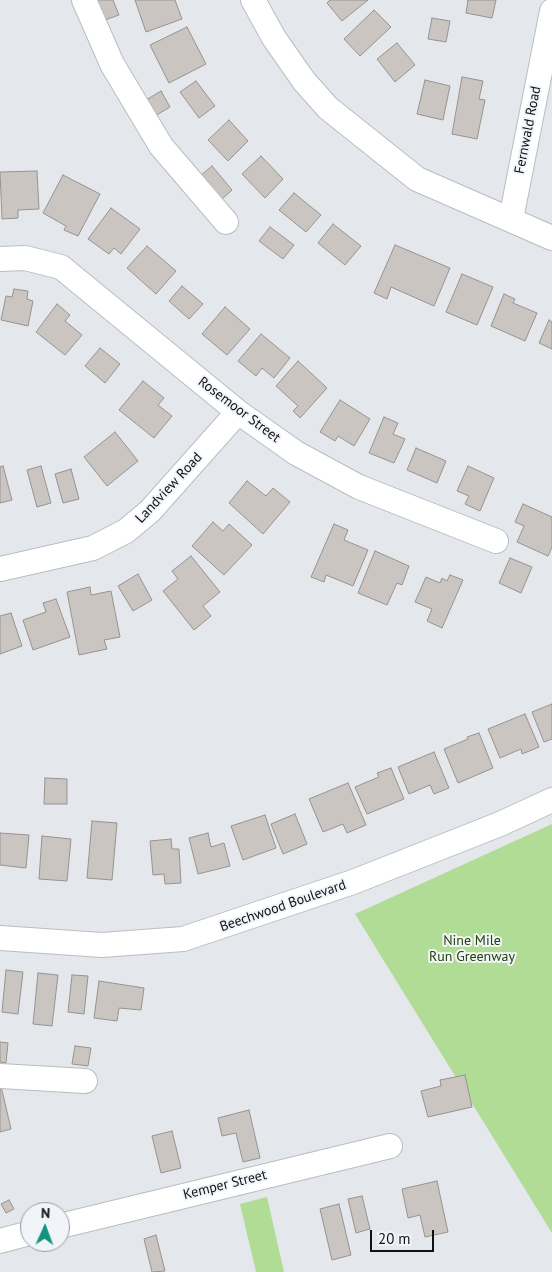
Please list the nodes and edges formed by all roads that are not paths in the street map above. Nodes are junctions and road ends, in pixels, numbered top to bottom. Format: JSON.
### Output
{"nodes":[{"id":1,"x":84,"y":0,"type":"edge"},
{"id":2,"x":254,"y":0,"type":"edge"},
{"id":3,"x":552,"y":11,"type":"edge"},
{"id":4,"x":545,"y":77,"type":"edge"},
{"id":5,"x":511,"y":219,"type":"junction"},
{"id":6,"x":226,"y":222,"type":"dead end"},
{"id":7,"x":552,"y":238,"type":"edge"},
{"id":8,"x":0,"y":259,"type":"edge"},
{"id":9,"x":238,"y":412,"type":"junction"},
{"id":10,"x":496,"y":541,"type":"dead end"},
{"id":11,"x":0,"y":569,"type":"edge"},
{"id":12,"x":552,"y":800,"type":"edge"},
{"id":13,"x":0,"y":938,"type":"edge"},
{"id":14,"x":0,"y":1076,"type":"edge"},
{"id":15,"x":85,"y":1081,"type":"dead end"},
{"id":16,"x":390,"y":1146,"type":"dead end"},
{"id":17,"x":70,"y":1224,"type":"edge"},
{"id":18,"x":20,"y":1236,"type":"edge"},
{"id":19,"x":0,"y":1241,"type":"edge"}],
"edges":[{"from":1,"to":6,"type":"street"},
{"from":2,"to":5,"type":"street"},
{"from":3,"to":4,"type":"street","name":"Fernwald Road"},
{"from":4,"to":5,"type":"street","name":"Fernwald Road"},
{"from":5,"to":7,"type":"street"},
{"from":8,"to":9,"type":"street","name":"Rosemoor Street"},
{"from":9,"to":10,"type":"street","name":"Rosemoor Street"},
{"from":9,"to":11,"type":"street","name":"Landview Road"},
{"from":12,"to":13,"type":"street","name":"Beechwood Boulevard"},
{"from":14,"to":15,"type":"street"},
{"from":16,"to":17,"type":"street","name":"Kemper Street"},
{"from":18,"to":19,"type":"street"}]}
